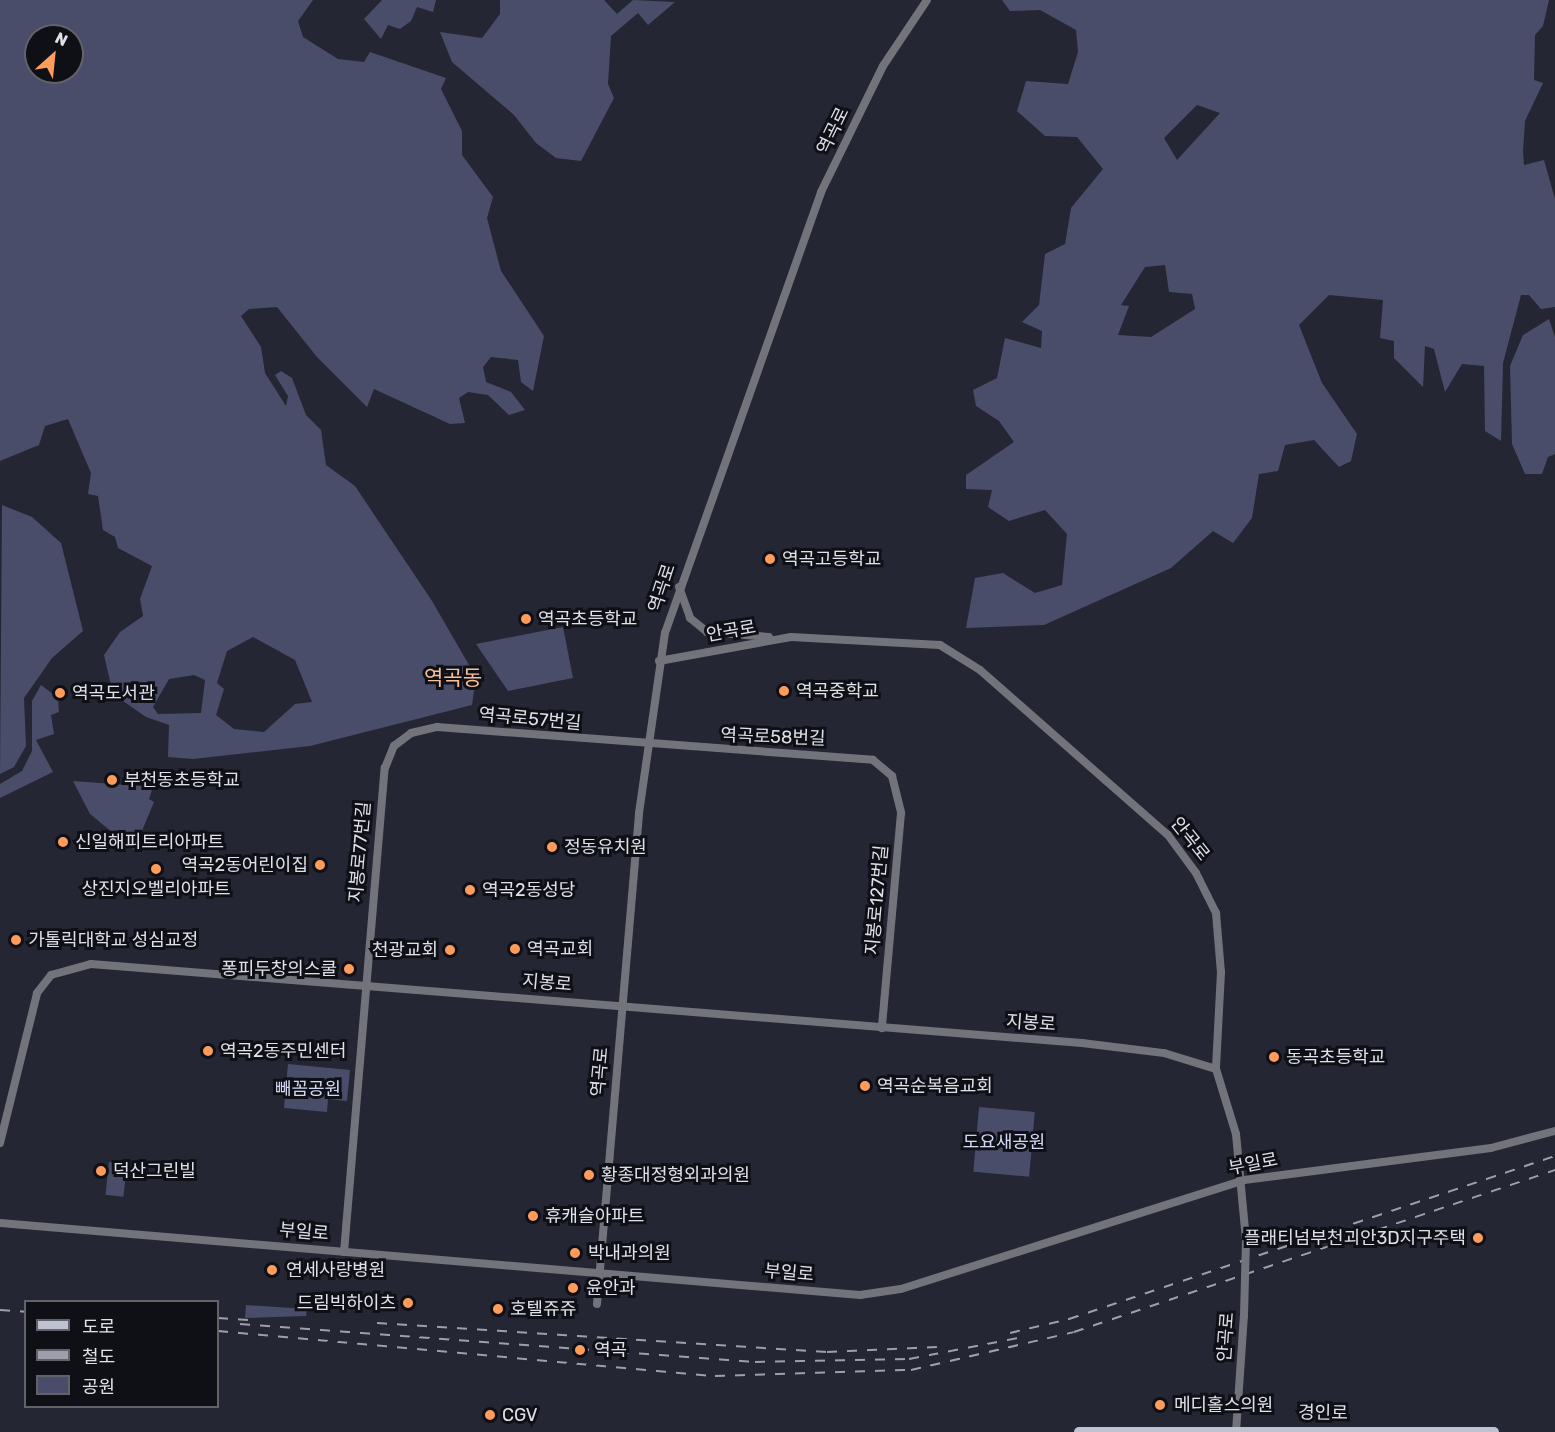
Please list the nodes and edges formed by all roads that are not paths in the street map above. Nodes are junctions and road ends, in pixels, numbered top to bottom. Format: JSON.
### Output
{"nodes":[{"id":1,"x":927,"y":0,"type":"edge"},
{"id":2,"x":679,"y":586,"type":"junction"},
{"id":3,"x":791,"y":637,"type":"junction"},
{"id":4,"x":659,"y":661,"type":"junction"},
{"id":5,"x":411,"y":733,"type":"joint"},
{"id":6,"x":646,"y":746,"type":"junction"},
{"id":7,"x":892,"y":776,"type":"joint"},
{"id":8,"x":365,"y":984,"type":"junction"},
{"id":9,"x":622,"y":1006,"type":"junction"},
{"id":10,"x":882,"y":1028,"type":"junction"},
{"id":11,"x":1216,"y":1069,"type":"junction"},
{"id":12,"x":3,"y":1125,"type":"edge"},
{"id":13,"x":1555,"y":1131,"type":"edge"},
{"id":14,"x":0,"y":1143,"type":"edge"},
{"id":15,"x":1244,"y":1180,"type":"junction"},
{"id":16,"x":0,"y":1223,"type":"edge"},
{"id":17,"x":344,"y":1252,"type":"junction"},
{"id":18,"x":600,"y":1271,"type":"junction"},
{"id":19,"x":597,"y":1305,"type":"dead end"},
{"id":20,"x":1237,"y":1430,"type":"edge"},
{"id":21,"x":1079,"y":1432,"type":"edge"},
{"id":22,"x":1494,"y":1432,"type":"edge"}],
"edges":[{"from":1,"to":2,"type":"street","name":"역곡로"},
{"from":2,"to":3,"type":"street"},
{"from":2,"to":4,"type":"street","name":"역곡로"},
{"from":3,"to":4,"type":"street","name":"안곡로"},
{"from":3,"to":11,"type":"street","name":"안곡로"},
{"from":4,"to":6,"type":"street","name":"역곡로"},
{"from":5,"to":6,"type":"street","name":"역곡로57번길"},
{"from":5,"to":8,"type":"street","name":"지봉로77번길"},
{"from":6,"to":7,"type":"street","name":"역곡로58번길"},
{"from":6,"to":9,"type":"street","name":"역곡로"},
{"from":7,"to":10,"type":"street","name":"지봉로127번길"},
{"from":8,"to":9,"type":"street","name":"지봉로"},
{"from":8,"to":12,"type":"street","name":"지봉로"},
{"from":8,"to":17,"type":"street","name":"지봉로77번길"},
{"from":9,"to":10,"type":"street","name":"지봉로"},
{"from":9,"to":18,"type":"street","name":"역곡로"},
{"from":10,"to":11,"type":"street","name":"지봉로"},
{"from":11,"to":15,"type":"street","name":"안곡로"},
{"from":12,"to":14,"type":"street","name":"지봉로"},
{"from":13,"to":15,"type":"street","name":"부일로"},
{"from":15,"to":18,"type":"street","name":"부일로"},
{"from":15,"to":20,"type":"street","name":"안곡로","bridge":true},
{"from":16,"to":17,"type":"street","name":"부일로"},
{"from":17,"to":18,"type":"street","name":"부일로"},
{"from":18,"to":19,"type":"street","name":"역곡로"},
{"from":20,"to":21,"type":"main road","name":"경인로"},
{"from":20,"to":22,"type":"main road","name":"경인로"}]}
